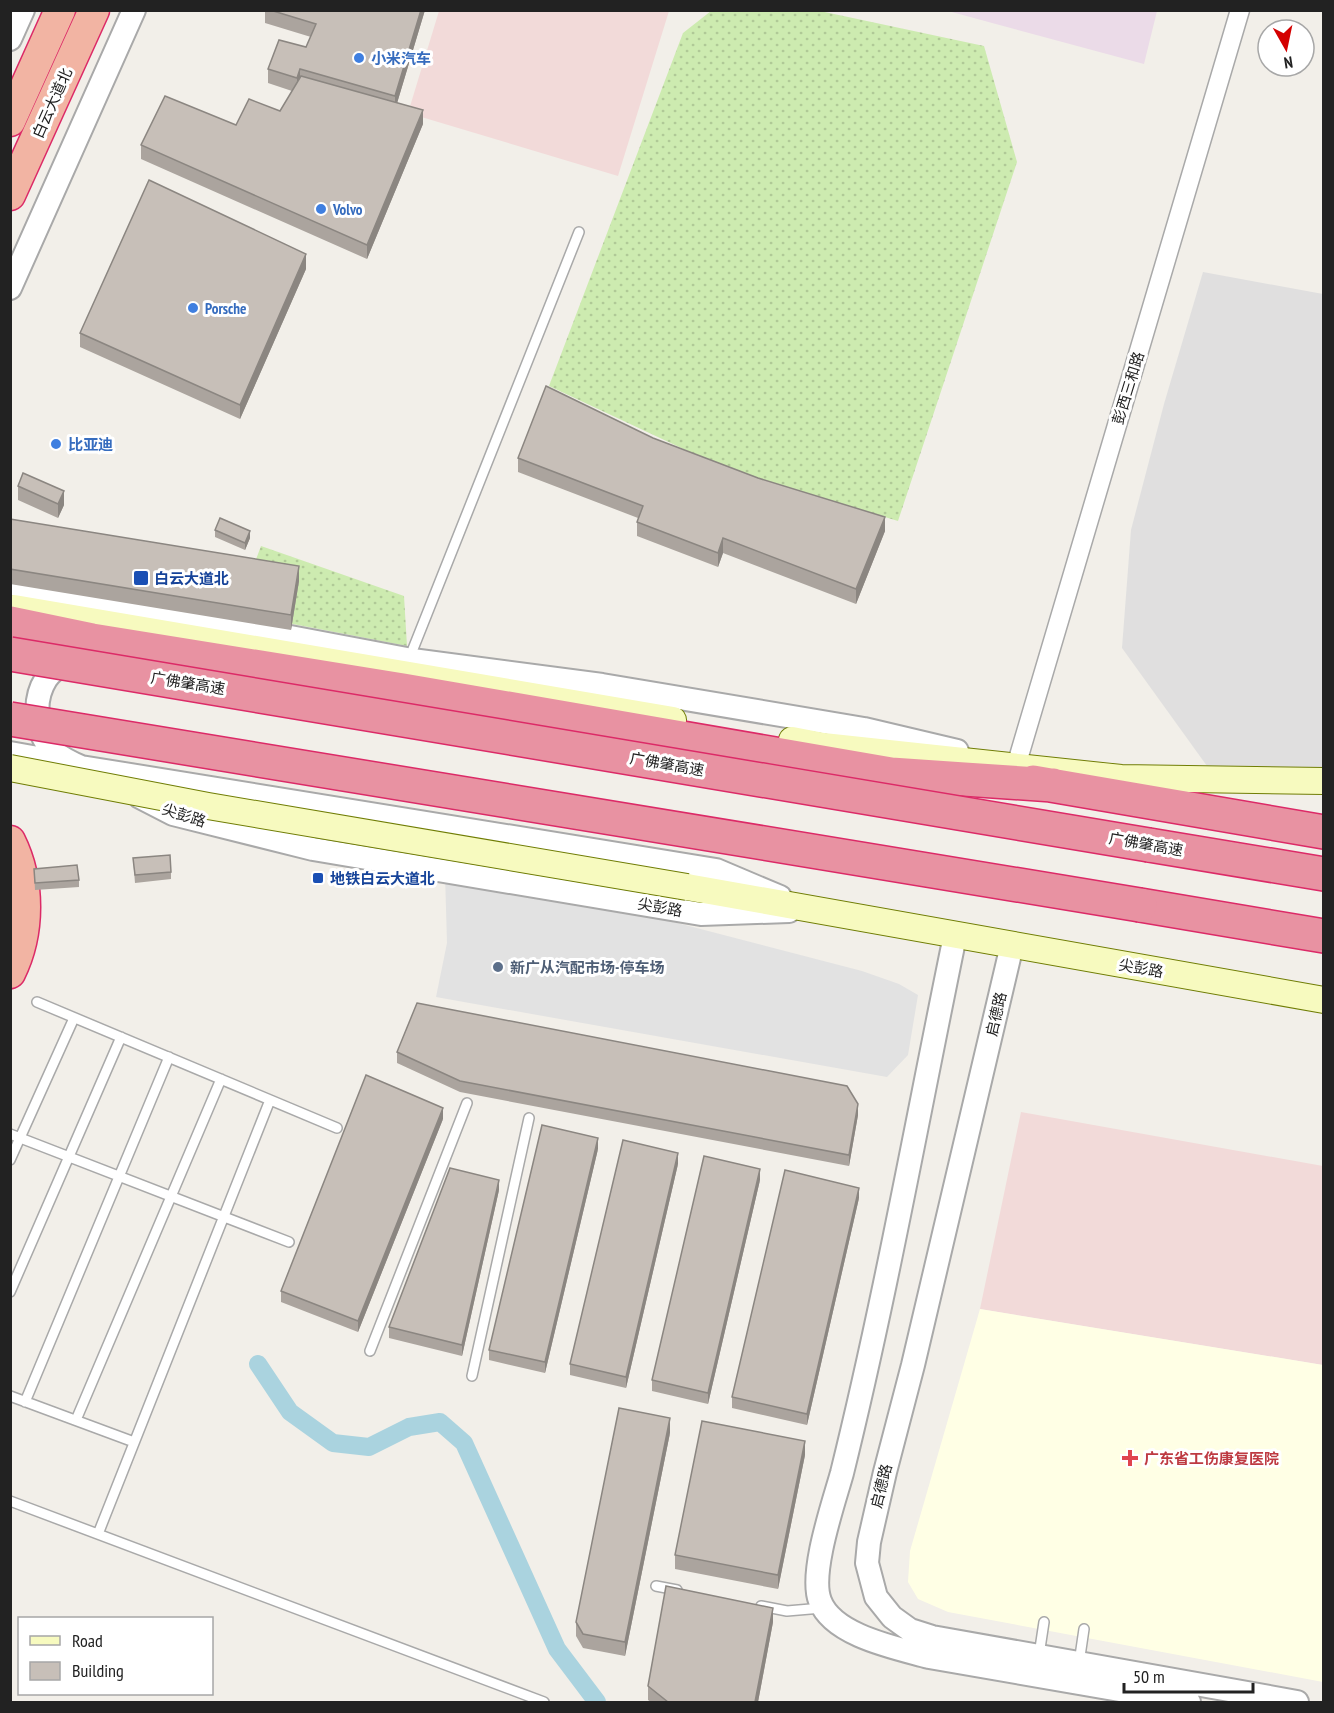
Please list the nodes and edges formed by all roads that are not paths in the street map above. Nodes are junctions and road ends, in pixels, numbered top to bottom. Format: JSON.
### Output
{"nodes":[{"id":1,"x":23,"y":10,"type":"edge"},
{"id":2,"x":60,"y":10,"type":"edge"},
{"id":3,"x":94,"y":10,"type":"edge"},
{"id":4,"x":134,"y":10,"type":"edge"},
{"id":5,"x":1240,"y":10,"type":"edge"},
{"id":6,"x":10,"y":39,"type":"edge"},
{"id":7,"x":15,"y":111,"type":"edge"},
{"id":8,"x":10,"y":195,"type":"edge"},
{"id":9,"x":579,"y":232,"type":"dead end"},
{"id":10,"x":10,"y":288,"type":"edge"},
{"id":11,"x":10,"y":584,"type":"edge"},
{"id":12,"x":10,"y":608,"type":"edge"},
{"id":13,"x":10,"y":623,"type":"edge"},
{"id":14,"x":136,"y":647,"type":"junction"},
{"id":15,"x":10,"y":654,"type":"edge"},
{"id":16,"x":412,"y":660,"type":"junction"},
{"id":17,"x":10,"y":719,"type":"edge"},
{"id":18,"x":823,"y":746,"type":"junction"},
{"id":19,"x":10,"y":753,"type":"edge"},
{"id":20,"x":1016,"y":765,"type":"junction"},
{"id":21,"x":81,"y":766,"type":"junction"},
{"id":22,"x":10,"y":768,"type":"edge"},
{"id":23,"x":1323,"y":781,"type":"edge"},
{"id":24,"x":1053,"y":786,"type":"junction"},
{"id":25,"x":1323,"y":832,"type":"edge"},
{"id":26,"x":10,"y":841,"type":"edge"},
{"id":27,"x":1323,"y":874,"type":"edge"},
{"id":28,"x":811,"y":911,"type":"junction"},
{"id":29,"x":955,"y":936,"type":"junction"},
{"id":30,"x":1323,"y":936,"type":"edge"},
{"id":31,"x":1012,"y":945,"type":"junction"},
{"id":32,"x":10,"y":973,"type":"edge"},
{"id":33,"x":1323,"y":1000,"type":"edge"},
{"id":34,"x":37,"y":1002,"type":"dead end"},
{"id":35,"x":74,"y":1018,"type":"junction"},
{"id":36,"x":121,"y":1037,"type":"junction"},
{"id":37,"x":169,"y":1057,"type":"junction"},
{"id":38,"x":221,"y":1079,"type":"junction"},
{"id":39,"x":270,"y":1100,"type":"junction"},
{"id":40,"x":467,"y":1104,"type":"dead end"},
{"id":41,"x":529,"y":1118,"type":"dead end"},
{"id":42,"x":337,"y":1128,"type":"dead end"},
{"id":43,"x":10,"y":1134,"type":"edge"},
{"id":44,"x":21,"y":1138,"type":"junction"},
{"id":45,"x":69,"y":1157,"type":"junction"},
{"id":46,"x":10,"y":1160,"type":"edge"},
{"id":47,"x":119,"y":1176,"type":"junction"},
{"id":48,"x":171,"y":1196,"type":"junction"},
{"id":49,"x":224,"y":1216,"type":"junction"},
{"id":50,"x":289,"y":1242,"type":"dead end"},
{"id":51,"x":10,"y":1292,"type":"edge"},
{"id":52,"x":370,"y":1351,"type":"dead end"},
{"id":53,"x":472,"y":1377,"type":"dead end"},
{"id":54,"x":10,"y":1396,"type":"edge"},
{"id":55,"x":25,"y":1401,"type":"junction"},
{"id":56,"x":76,"y":1420,"type":"junction"},
{"id":57,"x":134,"y":1442,"type":"junction"},
{"id":58,"x":10,"y":1501,"type":"edge"},
{"id":59,"x":98,"y":1534,"type":"junction"},
{"id":60,"x":656,"y":1586,"type":"dead end"},
{"id":61,"x":688,"y":1592,"type":"edge"},
{"id":62,"x":754,"y":1605,"type":"edge"},
{"id":63,"x":824,"y":1608,"type":"junction"},
{"id":64,"x":1044,"y":1622,"type":"dead end"},
{"id":65,"x":1083,"y":1629,"type":"dead end"},
{"id":66,"x":1039,"y":1655,"type":"junction"},
{"id":67,"x":1079,"y":1663,"type":"junction"},
{"id":68,"x":544,"y":1702,"type":"edge"},
{"id":69,"x":1189,"y":1702,"type":"edge"},
{"id":70,"x":1298,"y":1702,"type":"edge"}],
"edges":[{"from":1,"to":6,"type":"street"},
{"from":2,"to":7,"type":"highway","name":"白云大道北"},
{"from":3,"to":8,"type":"highway","name":"白云大道北"},
{"from":4,"to":10,"type":"street"},
{"from":5,"to":20,"type":"street","name":"彭西三和路"},
{"from":9,"to":16,"type":"lane"},
{"from":11,"to":16,"type":"street"},
{"from":12,"to":18,"type":"main road"},
{"from":13,"to":14,"type":"highway"},
{"from":14,"to":21,"type":"street"},
{"from":14,"to":24,"type":"highway"},
{"from":15,"to":27,"type":"highway","name":"广佛肇高速","bridge":true},
{"from":16,"to":20,"type":"street"},
{"from":17,"to":30,"type":"highway","bridge":true},
{"from":18,"to":20,"type":"main road"},
{"from":18,"to":24,"type":"highway"},
{"from":19,"to":21,"type":"street","name":"尖彭路"},
{"from":20,"to":23,"type":"main road"},
{"from":21,"to":28,"type":"street"},
{"from":21,"to":28,"type":"street","name":"尖彭路"},
{"from":22,"to":28,"type":"main road","bridge":true},
{"from":24,"to":25,"type":"highway"},
{"from":26,"to":32,"type":"highway"},
{"from":28,"to":29,"type":"main road","name":"尖彭路"},
{"from":29,"to":31,"type":"main road","name":"尖彭路"},
{"from":29,"to":63,"type":"street"},
{"from":31,"to":33,"type":"main road","name":"尖彭路"},
{"from":31,"to":66,"type":"street","name":"启德路"},
{"from":34,"to":35,"type":"lane"},
{"from":35,"to":36,"type":"lane"},
{"from":35,"to":44,"type":"lane"},
{"from":36,"to":37,"type":"lane"},
{"from":36,"to":45,"type":"lane"},
{"from":37,"to":38,"type":"lane"},
{"from":37,"to":47,"type":"lane"},
{"from":38,"to":39,"type":"lane"},
{"from":38,"to":48,"type":"lane"},
{"from":39,"to":42,"type":"lane"},
{"from":39,"to":49,"type":"lane"},
{"from":40,"to":52,"type":"lane"},
{"from":41,"to":53,"type":"lane"},
{"from":43,"to":44,"type":"lane"},
{"from":44,"to":45,"type":"lane"},
{"from":44,"to":46,"type":"lane"},
{"from":45,"to":47,"type":"lane"},
{"from":45,"to":51,"type":"lane"},
{"from":47,"to":48,"type":"lane"},
{"from":47,"to":55,"type":"lane"},
{"from":48,"to":49,"type":"lane"},
{"from":48,"to":56,"type":"lane"},
{"from":49,"to":50,"type":"lane"},
{"from":49,"to":57,"type":"lane"},
{"from":54,"to":55,"type":"lane"},
{"from":55,"to":56,"type":"lane"},
{"from":56,"to":57,"type":"lane"},
{"from":57,"to":59,"type":"lane"},
{"from":58,"to":59,"type":"lane"},
{"from":59,"to":68,"type":"lane"},
{"from":60,"to":61,"type":"lane"},
{"from":62,"to":63,"type":"lane"},
{"from":63,"to":69,"type":"street"},
{"from":64,"to":66,"type":"lane"},
{"from":65,"to":67,"type":"lane"},
{"from":66,"to":67,"type":"street","name":"启德路"},
{"from":67,"to":70,"type":"street","name":"启德路"}]}
